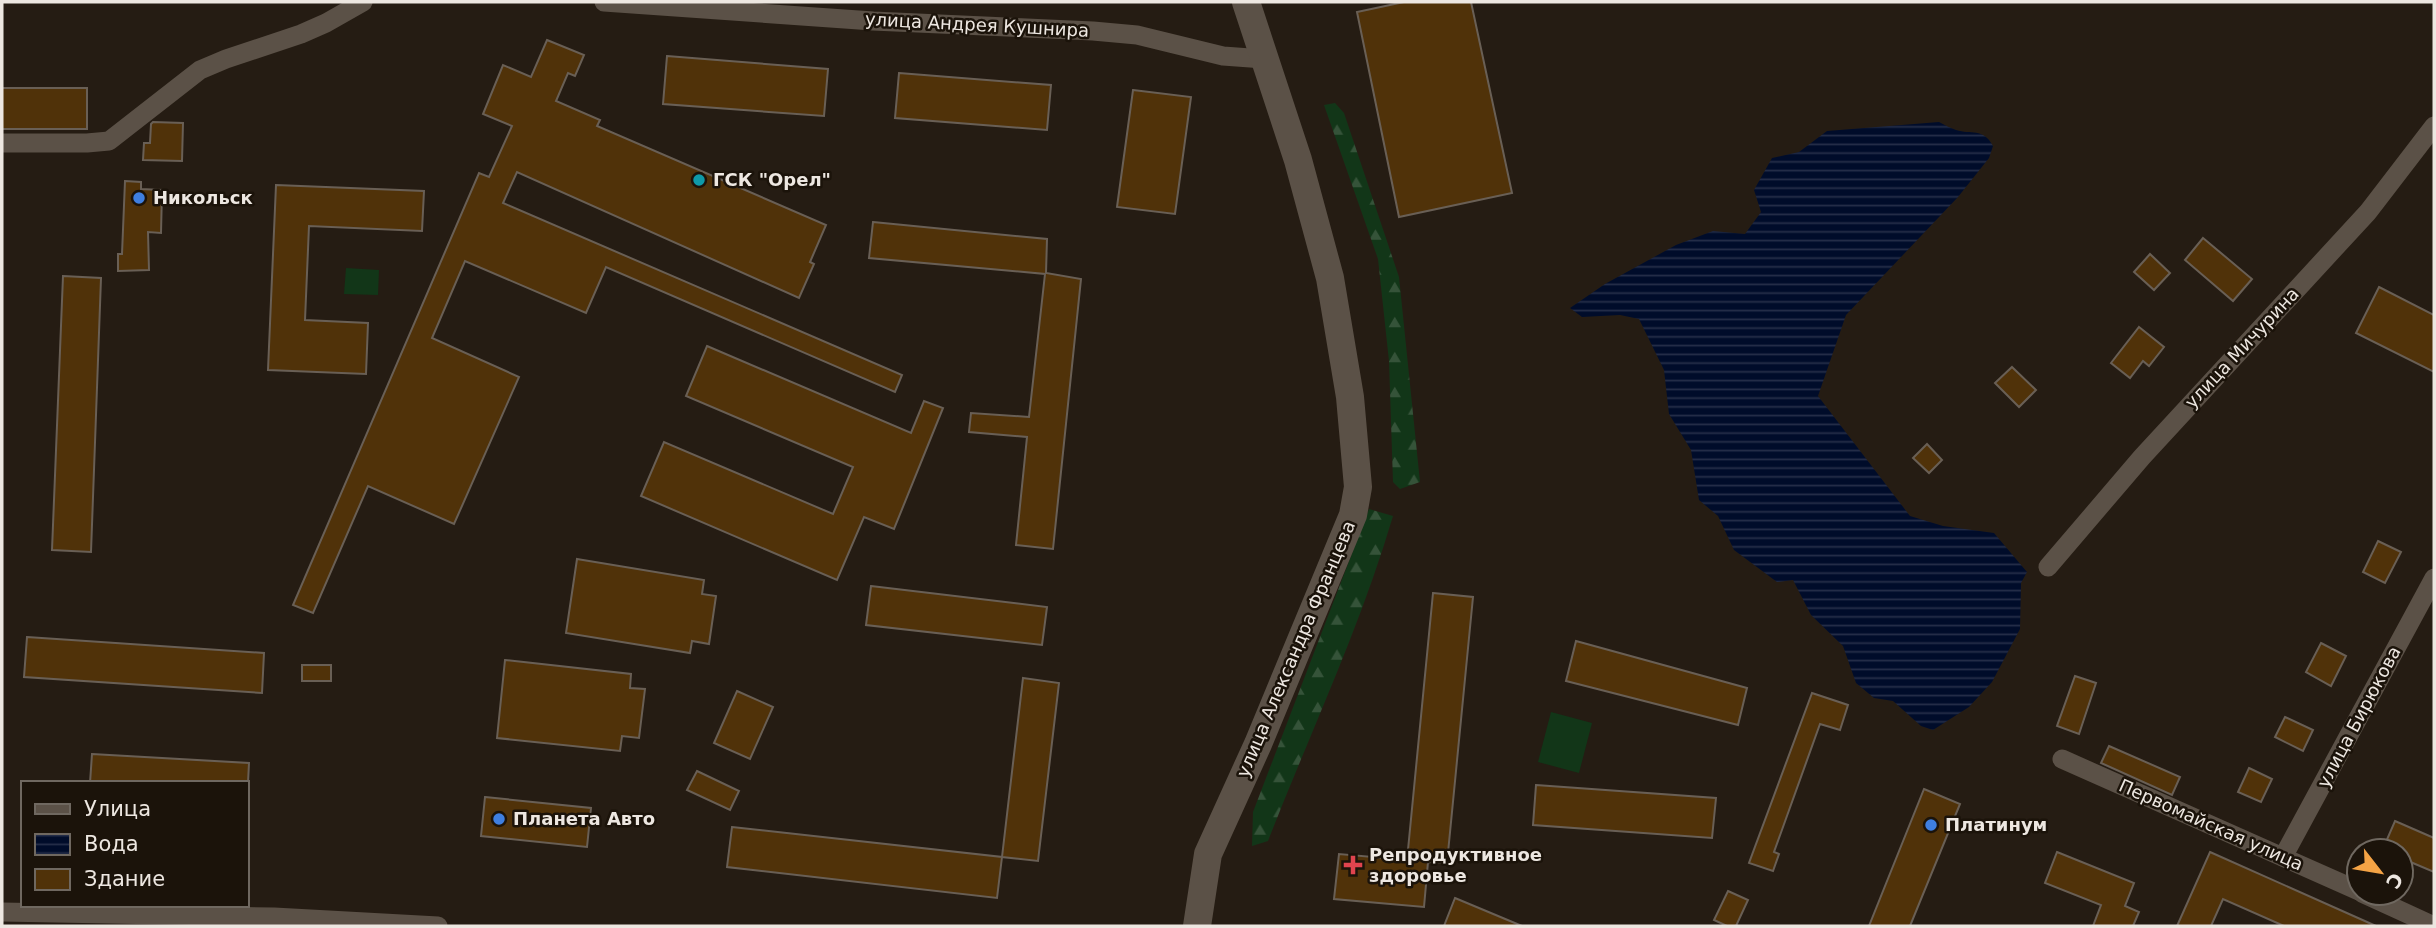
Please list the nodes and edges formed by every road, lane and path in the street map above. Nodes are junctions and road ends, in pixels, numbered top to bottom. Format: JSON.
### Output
{"nodes":[{"id":1,"x":363,"y":2,"type":"edge"},
{"id":2,"x":604,"y":2,"type":"edge"},
{"id":3,"x":1246,"y":2,"type":"edge"},
{"id":4,"x":1264,"y":59,"type":"junction"},
{"id":5,"x":2434,"y":126,"type":"edge"},
{"id":6,"x":2,"y":143,"type":"edge"},
{"id":7,"x":2048,"y":567,"type":"dead end"},
{"id":8,"x":2434,"y":578,"type":"edge"},
{"id":9,"x":2062,"y":759,"type":"dead end"},
{"id":10,"x":2283,"y":857,"type":"junction"},
{"id":11,"x":2345,"y":885,"type":"edge"},
{"id":12,"x":2393,"y":907,"type":"edge"},
{"id":13,"x":2,"y":912,"type":"edge"},
{"id":14,"x":438,"y":926,"type":"edge"},
{"id":15,"x":1197,"y":926,"type":"edge"},
{"id":16,"x":2434,"y":926,"type":"edge"}],
"edges":[{"from":1,"to":6,"type":"street"},
{"from":2,"to":4,"type":"street","name":"улица Андрея Кушнира"},
{"from":3,"to":4,"type":"street","name":"улица Александра Францева"},
{"from":4,"to":15,"type":"street","name":"улица Александра Францева"},
{"from":5,"to":7,"type":"street","name":"улица Мичурина"},
{"from":8,"to":10,"type":"street","name":"улица Бирюкова"},
{"from":9,"to":10,"type":"street","name":"Первомайская улица"},
{"from":10,"to":11,"type":"street","name":"Первомайская улица"},
{"from":12,"to":16,"type":"street","name":"Первомайская улица"},
{"from":13,"to":14,"type":"street"}]}
